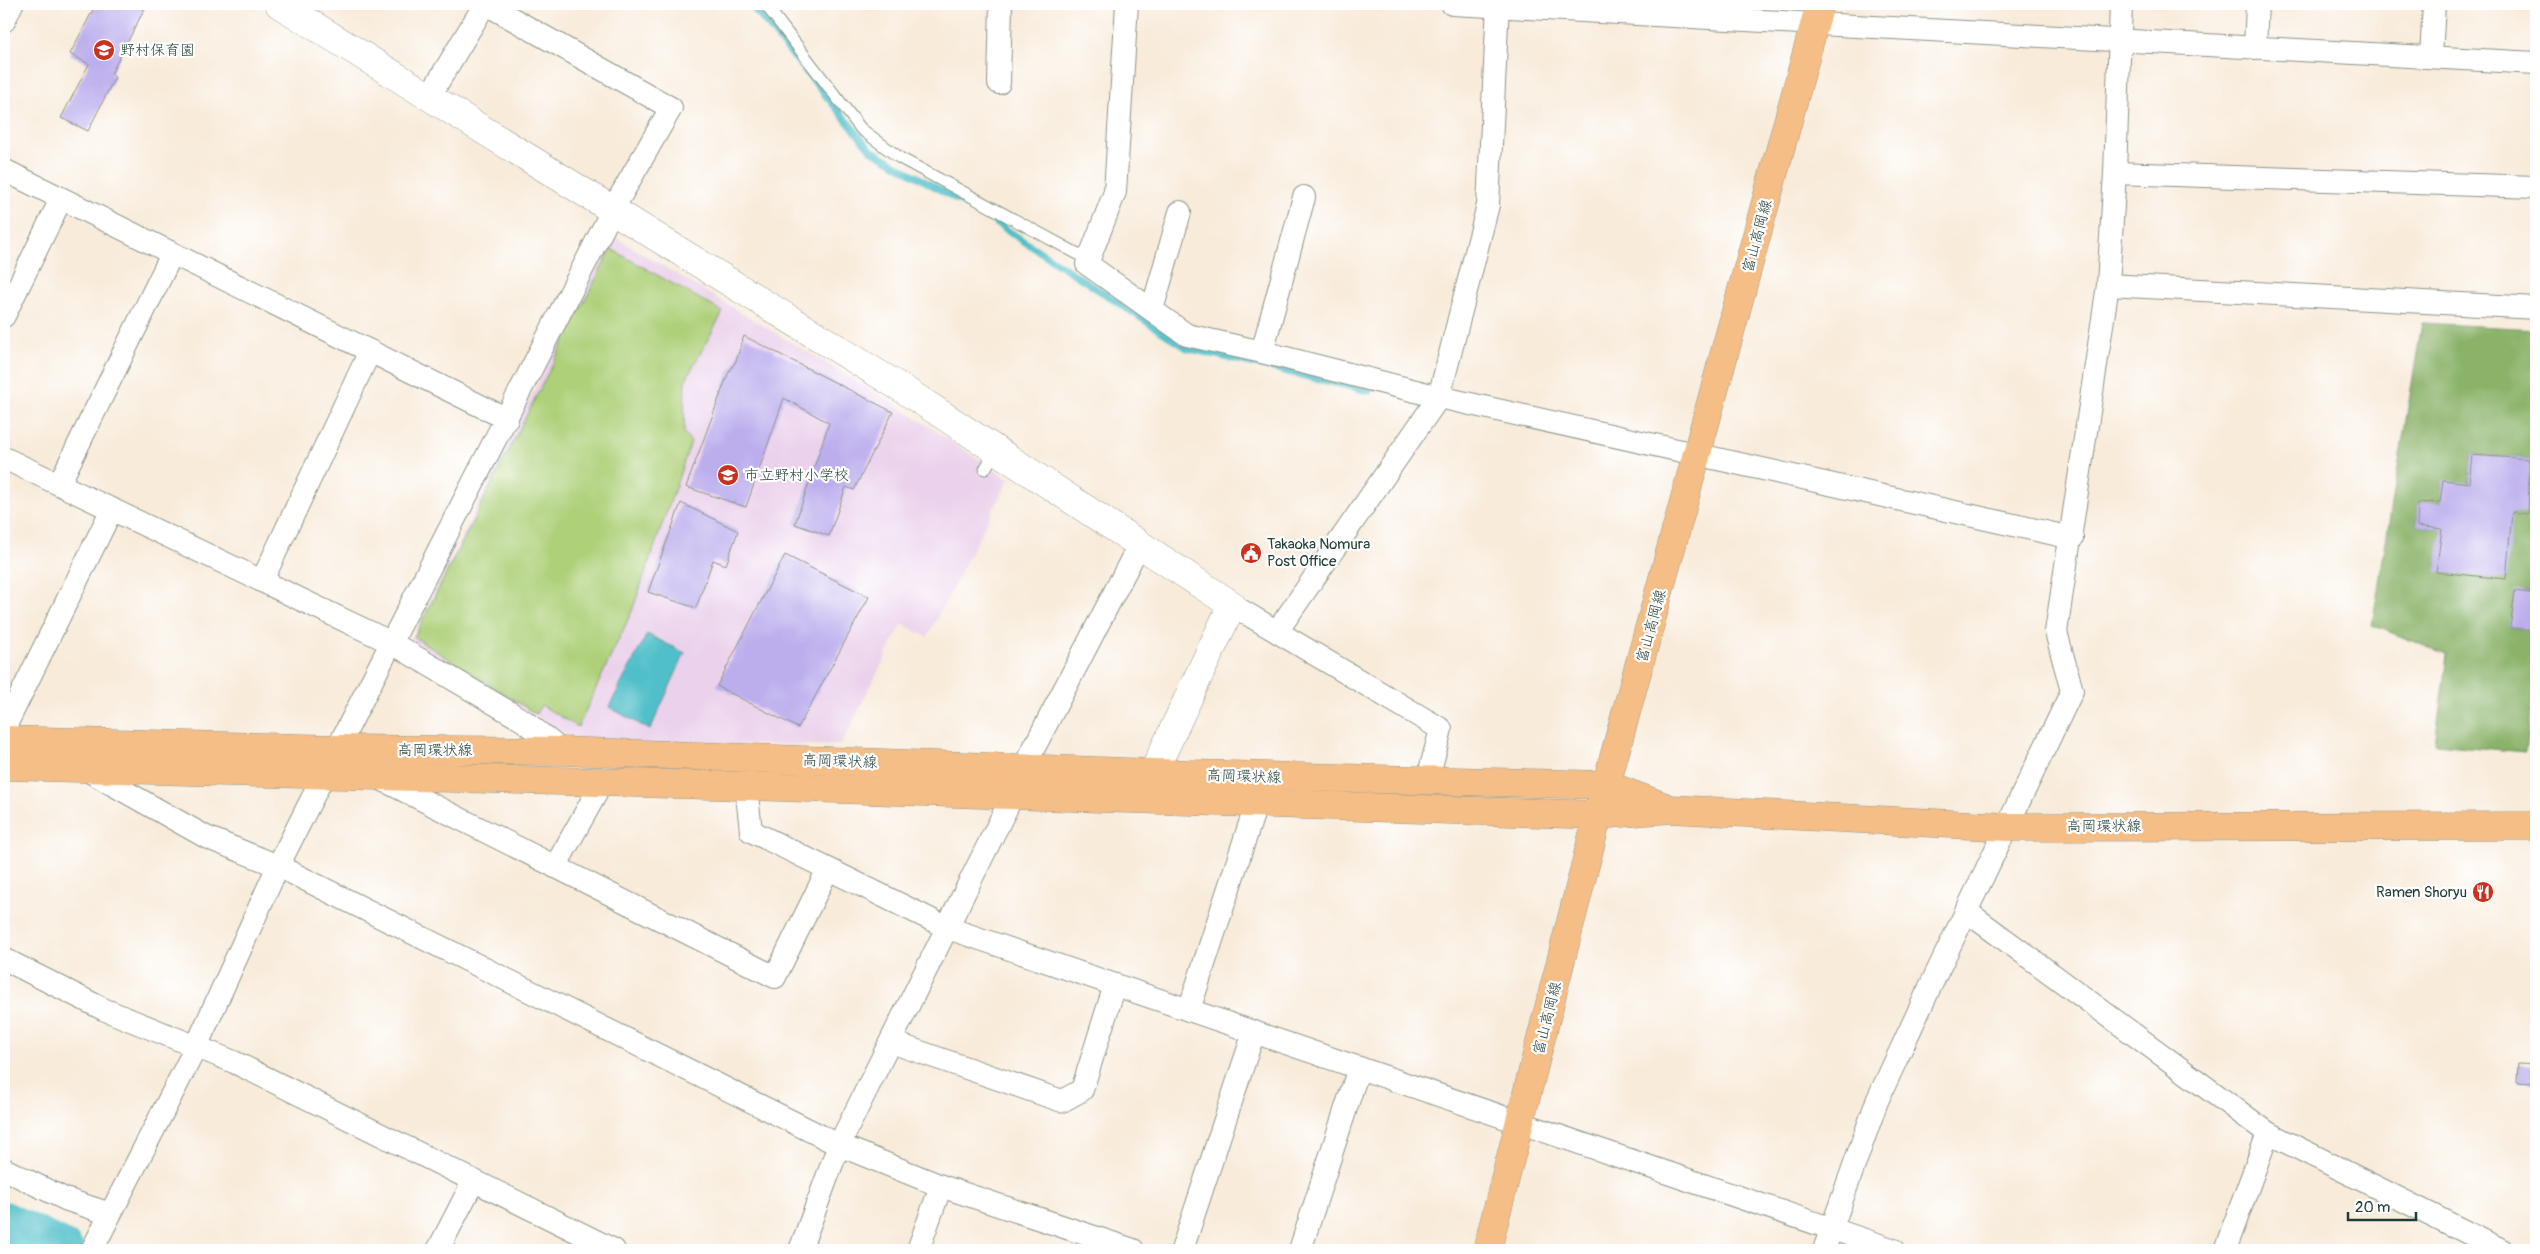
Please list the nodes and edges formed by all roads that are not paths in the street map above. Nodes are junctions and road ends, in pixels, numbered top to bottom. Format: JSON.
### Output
{"nodes":[{"id":1,"x":12,"y":4,"type":"edge"},
{"id":2,"x":279,"y":4,"type":"edge"},
{"id":3,"x":485,"y":4,"type":"edge"},
{"id":4,"x":765,"y":4,"type":"edge"},
{"id":5,"x":1001,"y":4,"type":"edge"},
{"id":6,"x":1127,"y":4,"type":"edge"},
{"id":7,"x":1452,"y":4,"type":"edge"},
{"id":8,"x":2121,"y":4,"type":"edge"},
{"id":9,"x":2257,"y":4,"type":"edge"},
{"id":10,"x":2434,"y":4,"type":"edge"},
{"id":11,"x":1498,"y":5,"type":"edge"},
{"id":12,"x":1817,"y":14,"type":"edge"},
{"id":13,"x":4,"y":21,"type":"edge"},
{"id":14,"x":2118,"y":41,"type":"junction"},
{"id":15,"x":2255,"y":48,"type":"junction"},
{"id":16,"x":2431,"y":57,"type":"junction"},
{"id":17,"x":2536,"y":63,"type":"edge"},
{"id":18,"x":999,"y":84,"type":"dead end"},
{"id":19,"x":429,"y":97,"type":"junction"},
{"id":20,"x":4,"y":170,"type":"edge"},
{"id":21,"x":2115,"y":173,"type":"junction"},
{"id":22,"x":2536,"y":187,"type":"edge"},
{"id":23,"x":1304,"y":197,"type":"dead end"},
{"id":24,"x":60,"y":199,"type":"junction"},
{"id":25,"x":613,"y":209,"type":"junction"},
{"id":26,"x":1180,"y":212,"type":"dead end"},
{"id":27,"x":172,"y":254,"type":"junction"},
{"id":28,"x":1089,"y":260,"type":"junction"},
{"id":29,"x":2108,"y":285,"type":"junction"},
{"id":30,"x":2536,"y":308,"type":"edge"},
{"id":31,"x":1152,"y":310,"type":"junction"},
{"id":32,"x":4,"y":316,"type":"edge"},
{"id":33,"x":370,"y":351,"type":"junction"},
{"id":34,"x":1262,"y":352,"type":"junction"},
{"id":35,"x":1435,"y":403,"type":"junction"},
{"id":36,"x":507,"y":419,"type":"junction"},
{"id":37,"x":1699,"y":453,"type":"junction"},
{"id":38,"x":4,"y":458,"type":"edge"},
{"id":39,"x":59,"y":484,"type":"junction"},
{"id":40,"x":112,"y":509,"type":"junction"},
{"id":41,"x":2072,"y":538,"type":"junction"},
{"id":42,"x":1140,"y":545,"type":"junction"},
{"id":43,"x":262,"y":581,"type":"junction"},
{"id":44,"x":1232,"y":605,"type":"junction"},
{"id":45,"x":1278,"y":630,"type":"junction"},
{"id":46,"x":392,"y":643,"type":"junction"},
{"id":47,"x":4,"y":729,"type":"edge"},
{"id":48,"x":4,"y":740,"type":"edge"},
{"id":49,"x":337,"y":749,"type":"junction"},
{"id":50,"x":562,"y":751,"type":"junction"},
{"id":51,"x":4,"y":766,"type":"edge"},
{"id":52,"x":85,"y":769,"type":"junction"},
{"id":53,"x":1023,"y":769,"type":"junction"},
{"id":54,"x":1153,"y":773,"type":"junction"},
{"id":55,"x":324,"y":775,"type":"junction"},
{"id":56,"x":376,"y":776,"type":"junction"},
{"id":57,"x":1427,"y":782,"type":"junction"},
{"id":58,"x":602,"y":783,"type":"junction"},
{"id":59,"x":1607,"y":785,"type":"junction"},
{"id":60,"x":746,"y":786,"type":"junction"},
{"id":61,"x":1012,"y":797,"type":"junction"},
{"id":62,"x":1155,"y":802,"type":"junction"},
{"id":63,"x":1256,"y":805,"type":"junction"},
{"id":64,"x":1671,"y":809,"type":"junction"},
{"id":65,"x":1598,"y":815,"type":"junction"},
{"id":66,"x":2008,"y":826,"type":"junction"},
{"id":67,"x":2536,"y":826,"type":"edge"},
{"id":68,"x":278,"y":866,"type":"junction"},
{"id":69,"x":555,"y":867,"type":"junction"},
{"id":70,"x":828,"y":868,"type":"junction"},
{"id":71,"x":1966,"y":911,"type":"junction"},
{"id":72,"x":948,"y":928,"type":"junction"},
{"id":73,"x":4,"y":959,"type":"edge"},
{"id":74,"x":1115,"y":984,"type":"junction"},
{"id":75,"x":1189,"y":1010,"type":"junction"},
{"id":76,"x":1254,"y":1032,"type":"junction"},
{"id":77,"x":891,"y":1042,"type":"junction"},
{"id":78,"x":196,"y":1047,"type":"junction"},
{"id":79,"x":1359,"y":1068,"type":"junction"},
{"id":80,"x":1521,"y":1124,"type":"junction"},
{"id":81,"x":2268,"y":1133,"type":"junction"},
{"id":82,"x":839,"y":1145,"type":"junction"},
{"id":83,"x":4,"y":1168,"type":"edge"},
{"id":84,"x":473,"y":1182,"type":"junction"},
{"id":85,"x":941,"y":1186,"type":"junction"},
{"id":86,"x":108,"y":1220,"type":"junction"},
{"id":87,"x":1832,"y":1228,"type":"junction"},
{"id":88,"x":92,"y":1250,"type":"edge"},
{"id":89,"x":438,"y":1250,"type":"edge"},
{"id":90,"x":614,"y":1250,"type":"edge"},
{"id":91,"x":800,"y":1250,"type":"edge"},
{"id":92,"x":918,"y":1250,"type":"edge"},
{"id":93,"x":1133,"y":1250,"type":"edge"},
{"id":94,"x":1182,"y":1250,"type":"edge"},
{"id":95,"x":1300,"y":1250,"type":"edge"},
{"id":96,"x":1488,"y":1250,"type":"edge"},
{"id":97,"x":1824,"y":1250,"type":"edge"},
{"id":98,"x":1894,"y":1250,"type":"edge"},
{"id":99,"x":2225,"y":1250,"type":"edge"},
{"id":100,"x":2502,"y":1250,"type":"edge"}],
"edges":[{"from":1,"to":13,"type":"street"},
{"from":2,"to":19,"type":"street"},
{"from":3,"to":19,"type":"street"},
{"from":3,"to":25,"type":"street"},
{"from":4,"to":28,"type":"lane"},
{"from":5,"to":18,"type":"street"},
{"from":6,"to":28,"type":"street"},
{"from":7,"to":11,"type":"street"},
{"from":8,"to":14,"type":"street"},
{"from":9,"to":15,"type":"street"},
{"from":10,"to":16,"type":"street"},
{"from":11,"to":12,"type":"street"},
{"from":11,"to":35,"type":"street"},
{"from":12,"to":14,"type":"street"},
{"from":12,"to":37,"type":"main road","name":"富山高岡線"},
{"from":14,"to":15,"type":"street"},
{"from":14,"to":21,"type":"street"},
{"from":15,"to":16,"type":"street"},
{"from":16,"to":17,"type":"street"},
{"from":19,"to":25,"type":"street"},
{"from":20,"to":24,"type":"street"},
{"from":21,"to":22,"type":"street"},
{"from":21,"to":29,"type":"street"},
{"from":23,"to":34,"type":"street"},
{"from":24,"to":27,"type":"street"},
{"from":24,"to":32,"type":"street"},
{"from":25,"to":36,"type":"street"},
{"from":25,"to":42,"type":"street"},
{"from":26,"to":31,"type":"street"},
{"from":27,"to":33,"type":"street"},
{"from":27,"to":39,"type":"street"},
{"from":28,"to":31,"type":"street"},
{"from":29,"to":30,"type":"street"},
{"from":29,"to":41,"type":"street"},
{"from":31,"to":34,"type":"street"},
{"from":33,"to":36,"type":"street"},
{"from":33,"to":43,"type":"street"},
{"from":34,"to":35,"type":"street"},
{"from":35,"to":37,"type":"street"},
{"from":35,"to":45,"type":"street"},
{"from":36,"to":46,"type":"street"},
{"from":37,"to":41,"type":"street"},
{"from":37,"to":59,"type":"main road","name":"富山高岡線"},
{"from":38,"to":39,"type":"street"},
{"from":39,"to":40,"type":"street"},
{"from":40,"to":43,"type":"street"},
{"from":40,"to":47,"type":"street"},
{"from":41,"to":66,"type":"street"},
{"from":42,"to":44,"type":"street"},
{"from":42,"to":53,"type":"street"},
{"from":43,"to":46,"type":"street"},
{"from":44,"to":45,"type":"street"},
{"from":44,"to":54,"type":"street"},
{"from":45,"to":57,"type":"street"},
{"from":46,"to":49,"type":"street"},
{"from":46,"to":50,"type":"street"},
{"from":48,"to":49,"type":"main road","name":"高岡環状線"},
{"from":49,"to":50,"type":"main road","name":"高岡環状線"},
{"from":49,"to":55,"type":"street"},
{"from":50,"to":53,"type":"main road","name":"高岡環状線"},
{"from":51,"to":52,"type":"main road","name":"高岡環状線"},
{"from":52,"to":55,"type":"main road","name":"高岡環状線"},
{"from":52,"to":68,"type":"street"},
{"from":53,"to":54,"type":"main road","name":"高岡環状線"},
{"from":54,"to":57,"type":"main road","name":"高岡環状線"},
{"from":54,"to":62,"type":"street"},
{"from":55,"to":56,"type":"main road","name":"高岡環状線"},
{"from":55,"to":68,"type":"street"},
{"from":56,"to":58,"type":"main road","name":"高岡環状線"},
{"from":56,"to":69,"type":"street"},
{"from":57,"to":59,"type":"main road","name":"高岡環状線"},
{"from":58,"to":60,"type":"main road","name":"高岡環状線"},
{"from":58,"to":69,"type":"street"},
{"from":59,"to":64,"type":"main road","name":"高岡環状線"},
{"from":59,"to":65,"type":"main road","name":"富山高岡線"},
{"from":60,"to":61,"type":"main road","name":"高岡環状線"},
{"from":60,"to":70,"type":"street"},
{"from":61,"to":62,"type":"main road","name":"高岡環状線"},
{"from":61,"to":72,"type":"street"},
{"from":62,"to":63,"type":"main road","name":"高岡環状線"},
{"from":63,"to":65,"type":"main road","name":"高岡環状線"},
{"from":63,"to":75,"type":"street"},
{"from":64,"to":65,"type":"main road","name":"高岡環状線"},
{"from":64,"to":66,"type":"main road","name":"高岡環状線"},
{"from":65,"to":80,"type":"main road","name":"富山高岡線"},
{"from":66,"to":67,"type":"main road","name":"高岡環状線"},
{"from":66,"to":71,"type":"street"},
{"from":68,"to":78,"type":"street"},
{"from":68,"to":82,"type":"street"},
{"from":69,"to":70,"type":"street"},
{"from":70,"to":72,"type":"street"},
{"from":71,"to":81,"type":"street"},
{"from":71,"to":87,"type":"street"},
{"from":72,"to":74,"type":"street"},
{"from":72,"to":77,"type":"street"},
{"from":73,"to":78,"type":"street"},
{"from":74,"to":75,"type":"street"},
{"from":74,"to":77,"type":"street"},
{"from":75,"to":76,"type":"street"},
{"from":76,"to":79,"type":"street"},
{"from":76,"to":94,"type":"street"},
{"from":77,"to":82,"type":"street"},
{"from":78,"to":84,"type":"street"},
{"from":78,"to":86,"type":"street"},
{"from":79,"to":80,"type":"street"},
{"from":79,"to":95,"type":"street"},
{"from":80,"to":87,"type":"street"},
{"from":80,"to":96,"type":"main road","name":"富山高岡線"},
{"from":81,"to":99,"type":"street"},
{"from":81,"to":100,"type":"street"},
{"from":82,"to":85,"type":"street"},
{"from":82,"to":91,"type":"street"},
{"from":83,"to":86,"type":"street"},
{"from":84,"to":89,"type":"street"},
{"from":84,"to":90,"type":"street"},
{"from":85,"to":92,"type":"street"},
{"from":85,"to":93,"type":"street"},
{"from":86,"to":88,"type":"street"},
{"from":87,"to":97,"type":"street"},
{"from":87,"to":98,"type":"street"}]}
